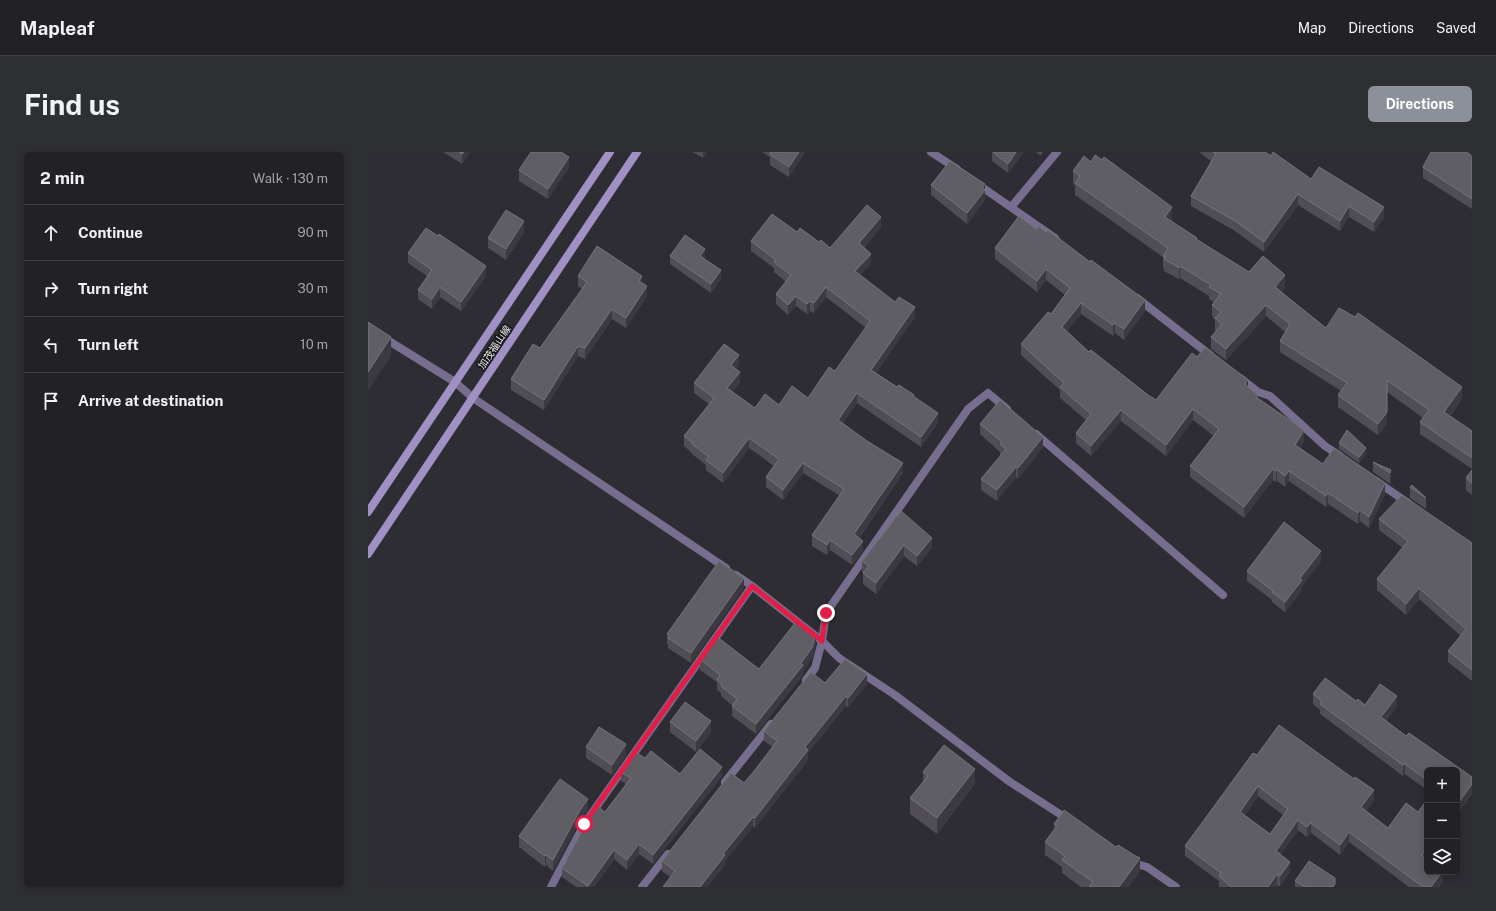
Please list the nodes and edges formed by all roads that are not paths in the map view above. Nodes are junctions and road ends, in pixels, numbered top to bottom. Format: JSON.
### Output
{"nodes":[{"id":1,"x":610,"y":152,"type":"edge"},
{"id":2,"x":637,"y":152,"type":"edge"},
{"id":3,"x":931,"y":152,"type":"edge"},
{"id":4,"x":1057,"y":152,"type":"edge"},
{"id":5,"x":1012,"y":206,"type":"junction"},
{"id":6,"x":1062,"y":243,"type":"edge"},
{"id":7,"x":1132,"y":294,"type":"edge"},
{"id":8,"x":368,"y":328,"type":"edge"},
{"id":9,"x":1214,"y":358,"type":"edge"},
{"id":10,"x":1233,"y":373,"type":"edge"},
{"id":11,"x":455,"y":382,"type":"junction"},
{"id":12,"x":473,"y":398,"type":"junction"},
{"id":13,"x":1012,"y":414,"type":"edge"},
{"id":14,"x":1030,"y":430,"type":"edge"},
{"id":15,"x":1344,"y":459,"type":"edge"},
{"id":16,"x":1370,"y":477,"type":"edge"},
{"id":17,"x":1414,"y":508,"type":"edge"},
{"id":18,"x":368,"y":512,"type":"edge"},
{"id":19,"x":368,"y":554,"type":"edge"},
{"id":20,"x":752,"y":586,"type":"junction"},
{"id":21,"x":1223,"y":595,"type":"dead end"},
{"id":22,"x":822,"y":641,"type":"junction"},
{"id":23,"x":800,"y":687,"type":"edge"},
{"id":24,"x":775,"y":718,"type":"edge"},
{"id":25,"x":721,"y":787,"type":"edge"},
{"id":26,"x":1077,"y":825,"type":"edge"},
{"id":27,"x":672,"y":850,"type":"edge"},
{"id":28,"x":1123,"y":856,"type":"edge"},
{"id":29,"x":551,"y":887,"type":"edge"},
{"id":30,"x":642,"y":887,"type":"edge"},
{"id":31,"x":1176,"y":887,"type":"edge"}],
"edges":[{"from":1,"to":11,"type":"main road","name":"加茂福山線"},
{"from":2,"to":12,"type":"main road","name":"加茂福山線"},
{"from":3,"to":5,"type":"street"},
{"from":4,"to":5,"type":"street"},
{"from":5,"to":6,"type":"street"},
{"from":7,"to":9,"type":"street"},
{"from":8,"to":11,"type":"street"},
{"from":10,"to":15,"type":"street"},
{"from":11,"to":12,"type":"street"},
{"from":11,"to":18,"type":"main road","name":"加茂福山線"},
{"from":12,"to":19,"type":"main road","name":"加茂福山線"},
{"from":12,"to":20,"type":"street"},
{"from":13,"to":22,"type":"street"},
{"from":14,"to":21,"type":"street"},
{"from":16,"to":17,"type":"street"},
{"from":20,"to":22,"type":"street"},
{"from":20,"to":29,"type":"street"},
{"from":22,"to":23,"type":"street"},
{"from":22,"to":26,"type":"street"},
{"from":24,"to":25,"type":"street"},
{"from":27,"to":30,"type":"street"},
{"from":28,"to":31,"type":"street"}]}
